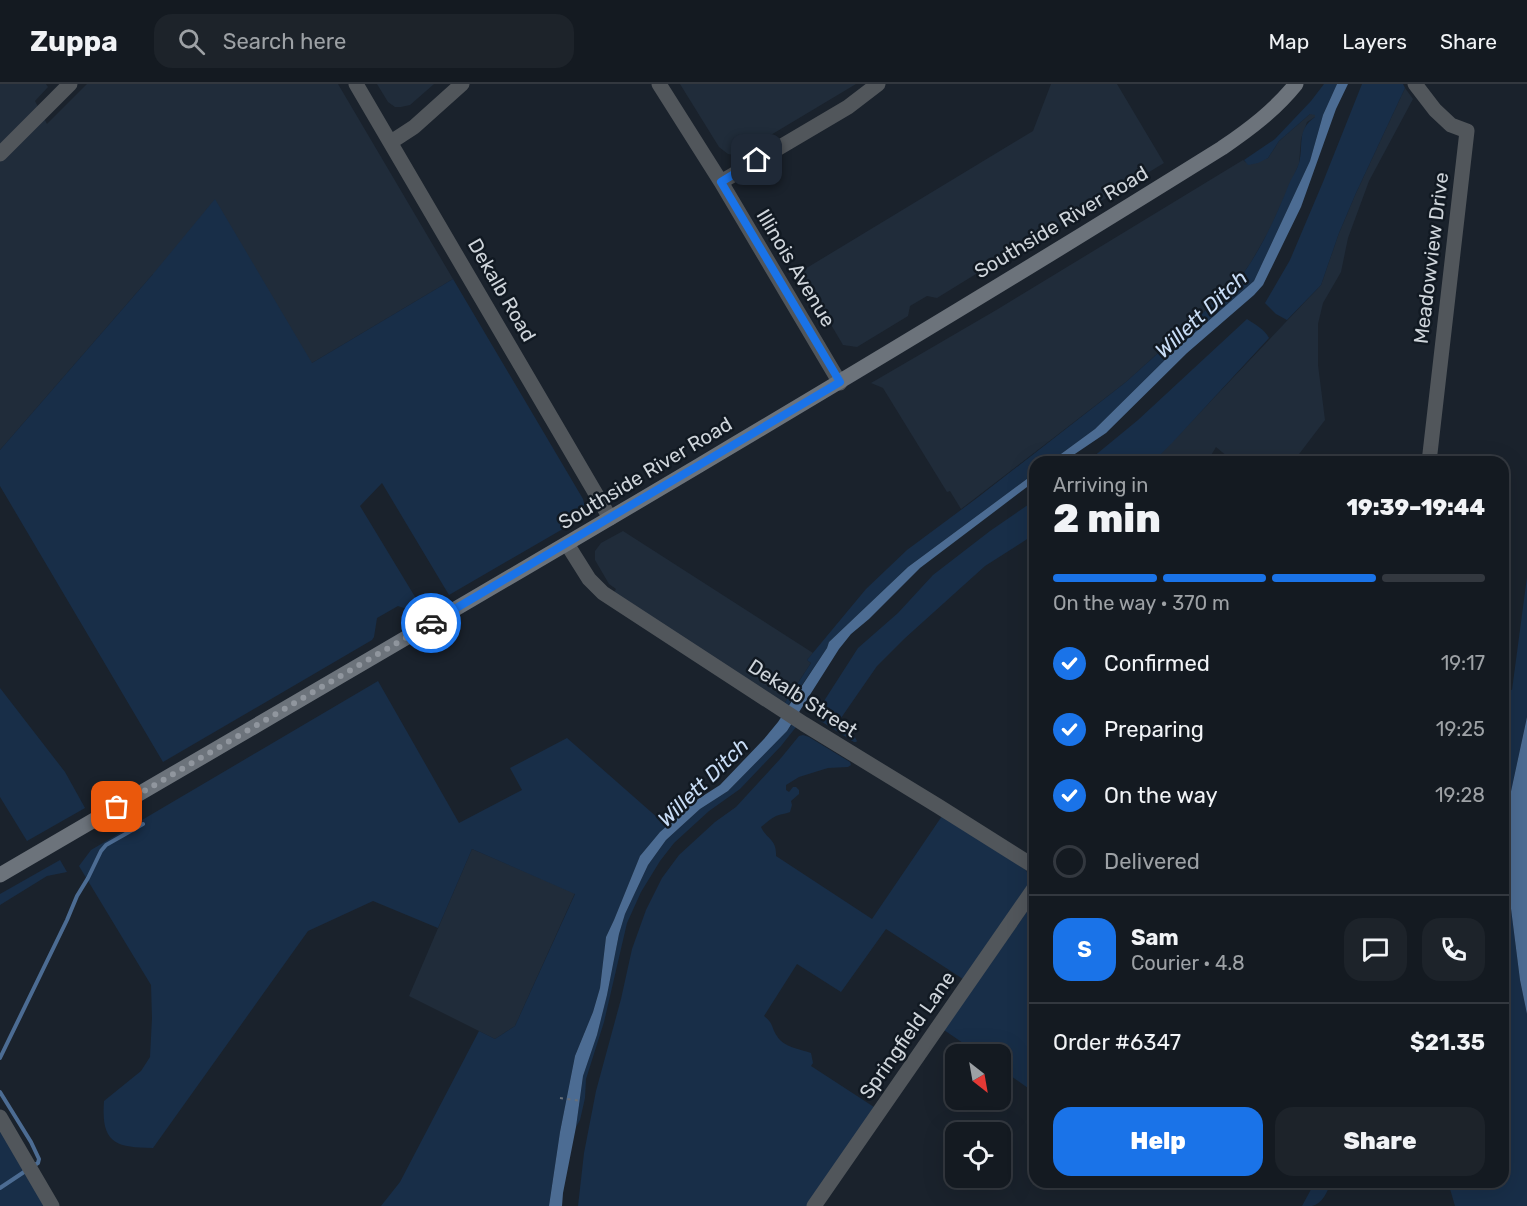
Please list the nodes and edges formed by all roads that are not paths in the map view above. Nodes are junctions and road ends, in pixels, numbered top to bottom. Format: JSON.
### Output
{"nodes":[{"id":1,"x":70,"y":84,"type":"edge"},
{"id":2,"x":356,"y":84,"type":"edge"},
{"id":3,"x":462,"y":84,"type":"edge"},
{"id":4,"x":659,"y":84,"type":"edge"},
{"id":5,"x":878,"y":84,"type":"edge"},
{"id":6,"x":1296,"y":84,"type":"edge"},
{"id":7,"x":1415,"y":84,"type":"edge"},
{"id":8,"x":391,"y":142,"type":"junction"},
{"id":9,"x":0,"y":154,"type":"edge"},
{"id":10,"x":721,"y":182,"type":"junction"},
{"id":11,"x":840,"y":382,"type":"junction"},
{"id":12,"x":1430,"y":456,"type":"edge"},
{"id":13,"x":610,"y":518,"type":"junction"},
{"id":14,"x":567,"y":544,"type":"junction"},
{"id":15,"x":1029,"y":863,"type":"edge"},
{"id":16,"x":0,"y":875,"type":"edge"},
{"id":17,"x":1029,"y":896,"type":"edge"},
{"id":18,"x":0,"y":1117,"type":"edge"},
{"id":19,"x":52,"y":1206,"type":"edge"},
{"id":20,"x":814,"y":1206,"type":"edge"}],
"edges":[{"from":1,"to":9,"type":"street"},
{"from":2,"to":8,"type":"street","name":"Dekalb Road"},
{"from":3,"to":8,"type":"street"},
{"from":4,"to":10,"type":"street","name":"Illinois Avenue"},
{"from":5,"to":10,"type":"street"},
{"from":6,"to":11,"type":"main road","name":"Southside River Road"},
{"from":7,"to":12,"type":"street","name":"Meadowview Drive"},
{"from":8,"to":13,"type":"street","name":"Dekalb Road"},
{"from":10,"to":11,"type":"street","name":"Illinois Avenue"},
{"from":11,"to":13,"type":"main road","name":"Southside River Road"},
{"from":13,"to":14,"type":"main road","name":"Southside River Road"},
{"from":14,"to":15,"type":"street","name":"Dekalb Street"},
{"from":14,"to":16,"type":"main road","name":"Southside River Road"},
{"from":17,"to":20,"type":"street","name":"Springfield Lane"},
{"from":18,"to":19,"type":"street"}]}
